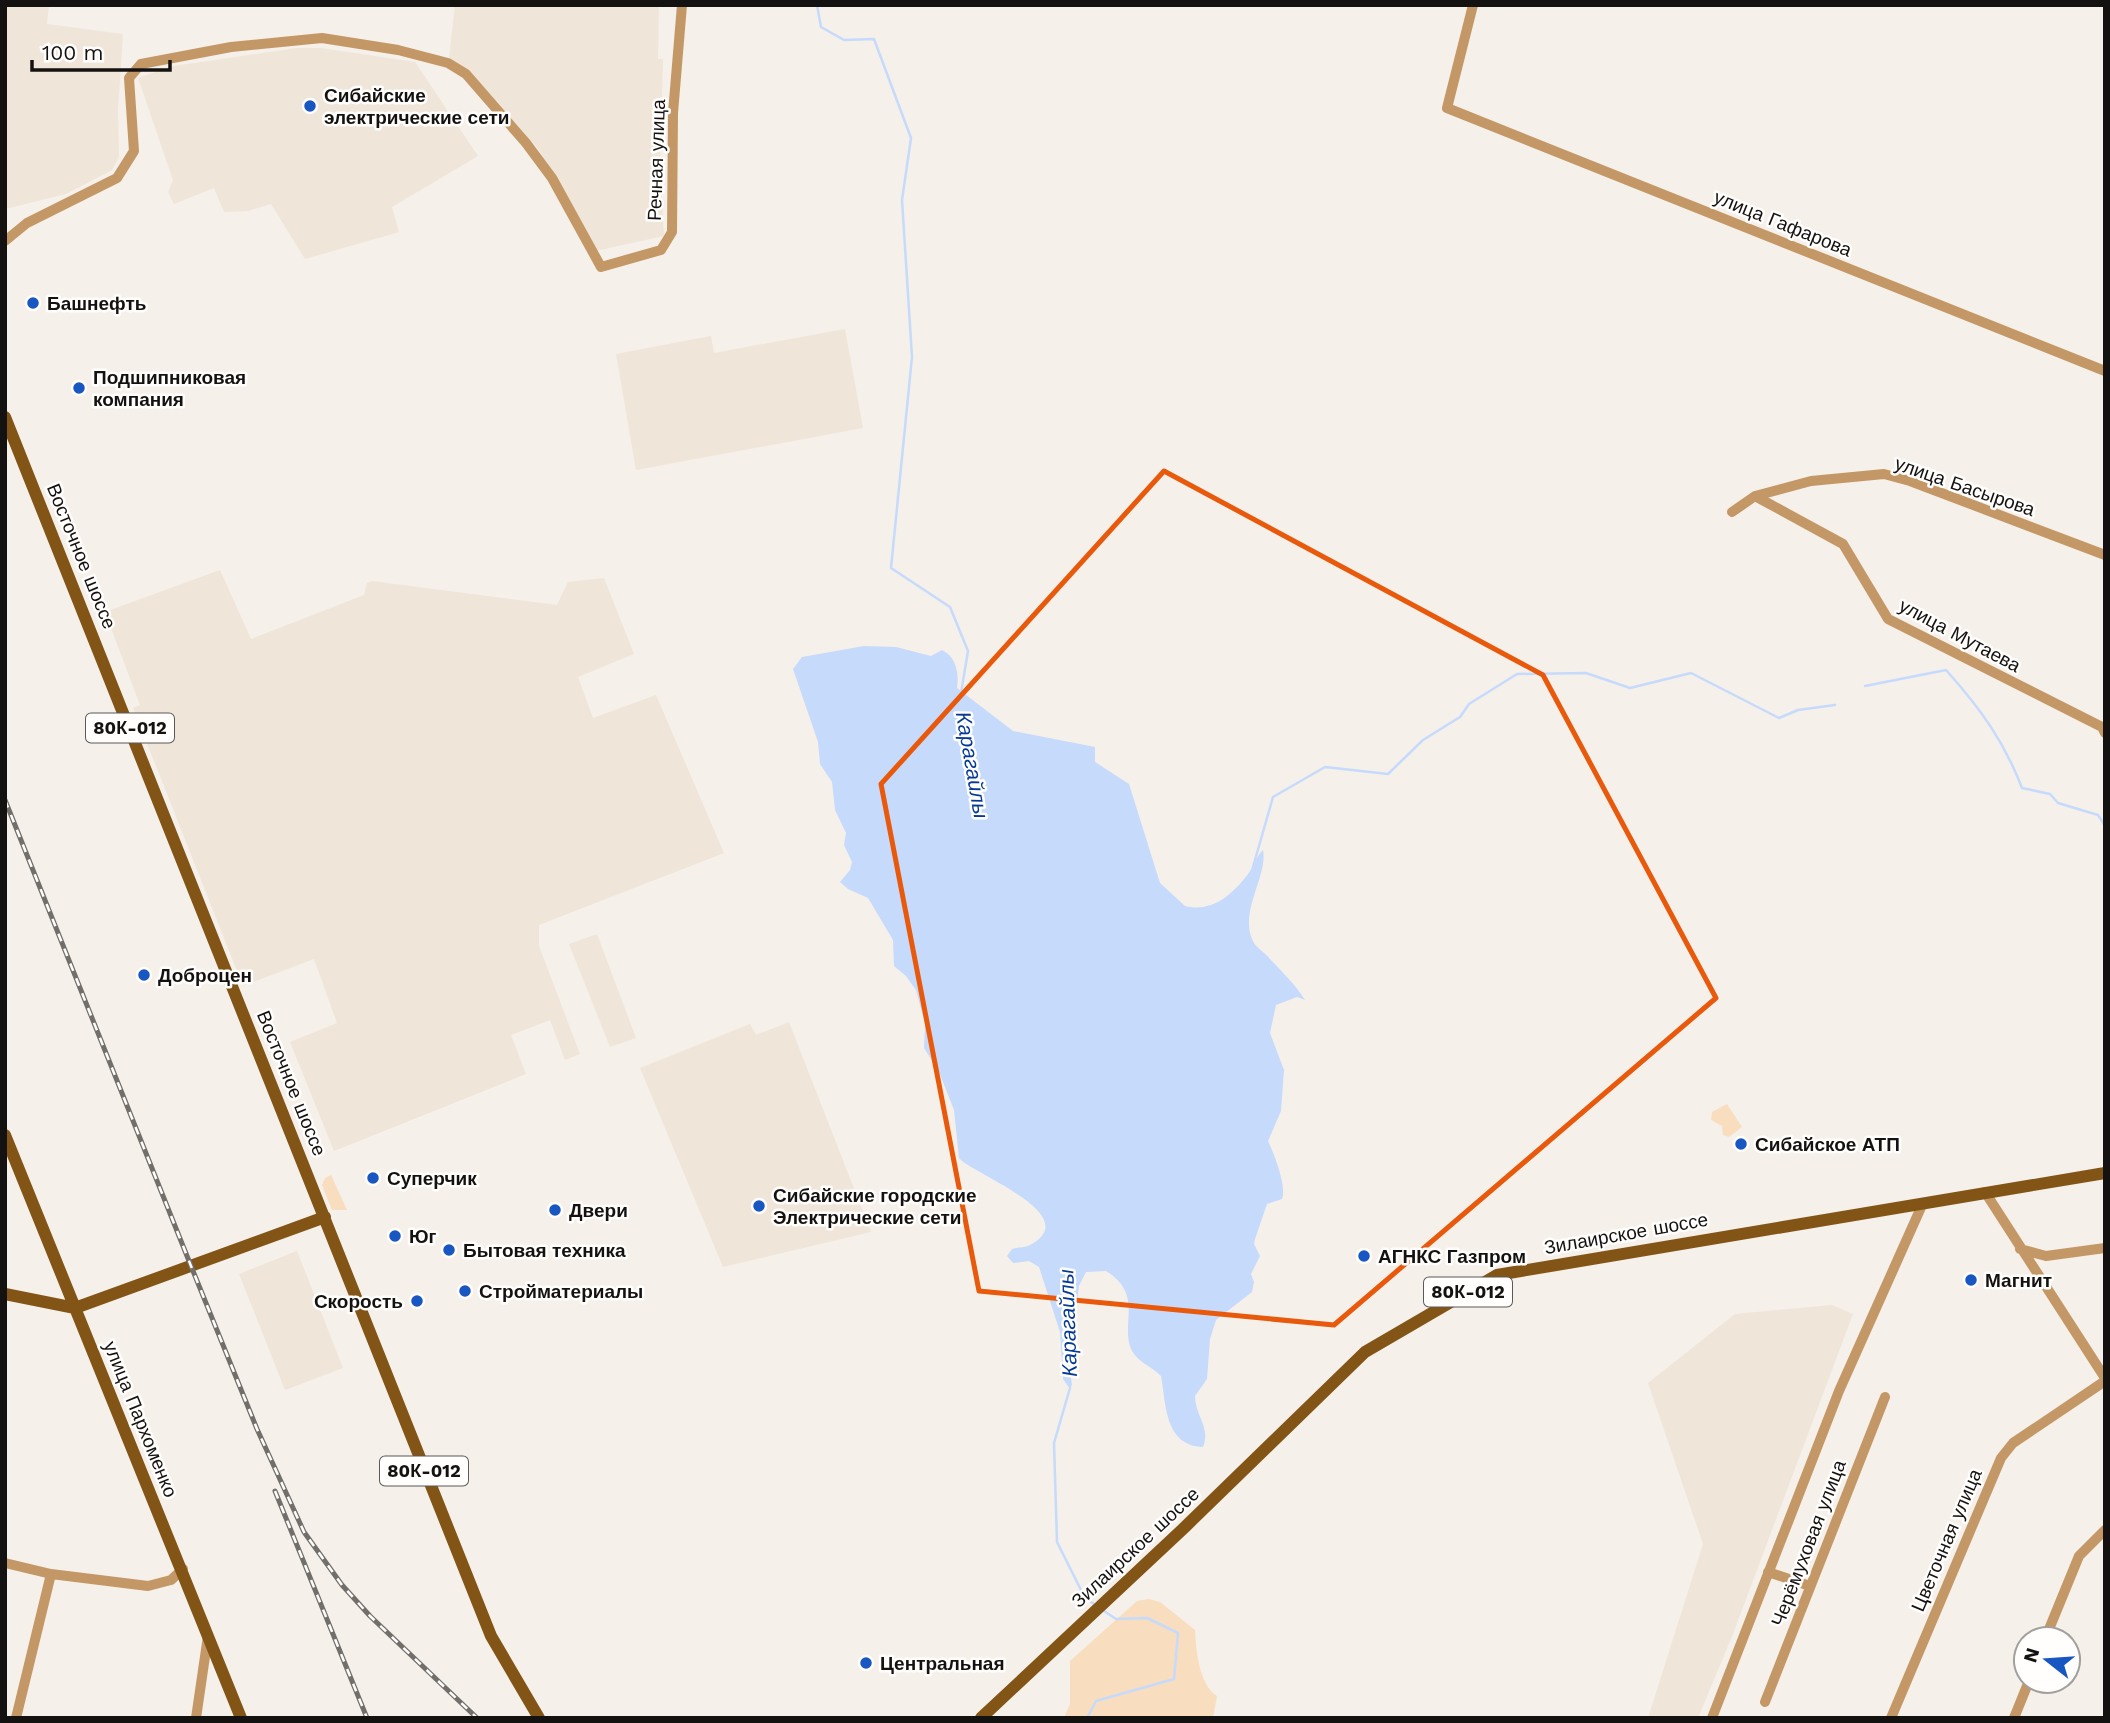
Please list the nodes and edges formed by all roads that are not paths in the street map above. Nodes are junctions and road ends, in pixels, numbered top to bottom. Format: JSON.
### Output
{"nodes":[{"id":1,"x":682,"y":5,"type":"edge"},
{"id":2,"x":1473,"y":5,"type":"edge"},
{"id":3,"x":5,"y":241,"type":"edge"},
{"id":4,"x":2105,"y":371,"type":"edge"},
{"id":5,"x":5,"y":417,"type":"edge"},
{"id":6,"x":1755,"y":496,"type":"junction"},
{"id":7,"x":1732,"y":512,"type":"dead end"},
{"id":8,"x":2105,"y":555,"type":"edge"},
{"id":9,"x":2104,"y":728,"type":"edge"},
{"id":10,"x":5,"y":1135,"type":"edge"},
{"id":11,"x":2105,"y":1173,"type":"edge"},
{"id":12,"x":1985,"y":1192,"type":"junction"},
{"id":13,"x":1923,"y":1203,"type":"junction"},
{"id":14,"x":325,"y":1217,"type":"junction"},
{"id":15,"x":2105,"y":1248,"type":"edge"},
{"id":16,"x":2020,"y":1250,"type":"junction"},
{"id":17,"x":5,"y":1294,"type":"edge"},
{"id":18,"x":75,"y":1308,"type":"junction"},
{"id":19,"x":2105,"y":1380,"type":"edge"},
{"id":20,"x":1885,"y":1397,"type":"dead end"},
{"id":21,"x":2105,"y":1530,"type":"edge"},
{"id":22,"x":5,"y":1563,"type":"edge"},
{"id":23,"x":183,"y":1569,"type":"junction"},
{"id":24,"x":1768,"y":1572,"type":"junction"},
{"id":25,"x":51,"y":1574,"type":"junction"},
{"id":26,"x":1810,"y":1586,"type":"junction"},
{"id":27,"x":2051,"y":1625,"type":"edge"},
{"id":28,"x":208,"y":1636,"type":"junction"},
{"id":29,"x":2023,"y":1695,"type":"edge"},
{"id":30,"x":1765,"y":1702,"type":"dead end"},
{"id":31,"x":16,"y":1718,"type":"edge"},
{"id":32,"x":196,"y":1718,"type":"edge"},
{"id":33,"x":241,"y":1718,"type":"edge"},
{"id":34,"x":539,"y":1718,"type":"edge"},
{"id":35,"x":981,"y":1718,"type":"edge"},
{"id":36,"x":1712,"y":1718,"type":"edge"},
{"id":37,"x":1891,"y":1718,"type":"edge"},
{"id":38,"x":2014,"y":1718,"type":"edge"}],
"edges":[{"from":1,"to":3,"type":"street","name":"Речная улица"},
{"from":2,"to":4,"type":"street","name":"улица Гафарова"},
{"from":5,"to":14,"type":"main road","name":"Восточное шоссе","number":"80К-012"},
{"from":6,"to":7,"type":"street","name":"улица Басырова"},
{"from":6,"to":8,"type":"street","name":"улица Басырова"},
{"from":6,"to":9,"type":"street","name":"улица Мутаева"},
{"from":10,"to":18,"type":"main road","name":"улица Пархоменко"},
{"from":11,"to":12,"type":"main road","name":"Зилаирское шоссе","number":"80К-012"},
{"from":12,"to":13,"type":"main road","name":"Зилаирское шоссе","number":"80К-012"},
{"from":12,"to":16,"type":"street"},
{"from":13,"to":24,"type":"street"},
{"from":13,"to":35,"type":"main road","name":"Зилаирское шоссе","number":"80К-012"},
{"from":14,"to":18,"type":"main road"},
{"from":14,"to":34,"type":"main road","name":"Восточное шоссе","number":"80К-012"},
{"from":15,"to":16,"type":"street"},
{"from":16,"to":19,"type":"street"},
{"from":17,"to":18,"type":"main road"},
{"from":18,"to":23,"type":"main road","name":"улица Пархоменко"},
{"from":19,"to":37,"type":"street","name":"Цветочная улица"},
{"from":20,"to":26,"type":"street","name":"Черёмуховая улица"},
{"from":21,"to":27,"type":"street"},
{"from":22,"to":25,"type":"street"},
{"from":23,"to":25,"type":"street"},
{"from":23,"to":28,"type":"main road","name":"улица Пархоменко"},
{"from":24,"to":26,"type":"street"},
{"from":24,"to":36,"type":"street"},
{"from":25,"to":31,"type":"street"},
{"from":26,"to":30,"type":"street","name":"Черёмуховая улица"},
{"from":28,"to":32,"type":"street"},
{"from":28,"to":33,"type":"main road","name":"улица Пархоменко"},
{"from":29,"to":38,"type":"street"}]}
